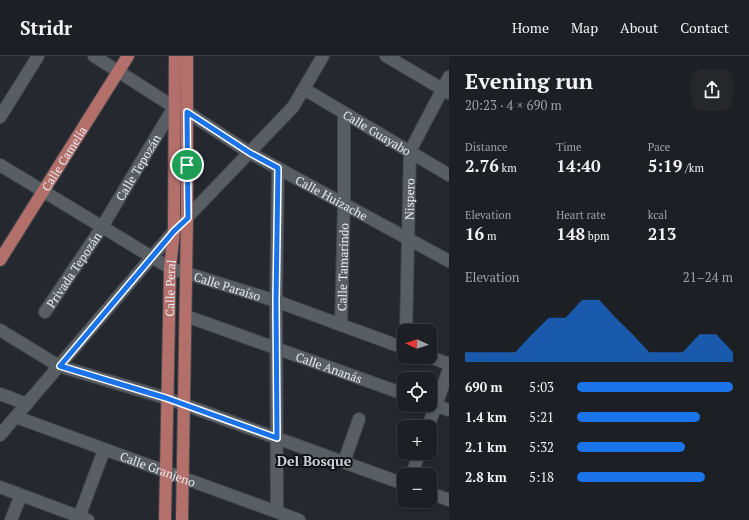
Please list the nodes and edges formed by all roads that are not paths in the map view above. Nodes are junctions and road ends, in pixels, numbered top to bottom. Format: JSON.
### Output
{"nodes":[{"id":1,"x":38,"y":56,"type":"edge"},
{"id":2,"x":94,"y":56,"type":"edge"},
{"id":3,"x":128,"y":56,"type":"edge"},
{"id":4,"x":175,"y":56,"type":"edge"},
{"id":5,"x":187,"y":56,"type":"edge"},
{"id":6,"x":323,"y":56,"type":"edge"},
{"id":7,"x":386,"y":56,"type":"edge"},
{"id":8,"x":118,"y":71,"type":"junction"},
{"id":9,"x":449,"y":77,"type":"edge"},
{"id":10,"x":304,"y":89,"type":"junction"},
{"id":11,"x":446,"y":91,"type":"edge"},
{"id":12,"x":174,"y":107,"type":"junction"},
{"id":13,"x":187,"y":112,"type":"junction"},
{"id":14,"x":344,"y":113,"type":"junction"},
{"id":15,"x":0,"y":117,"type":"edge"},
{"id":16,"x":410,"y":151,"type":"junction"},
{"id":17,"x":250,"y":153,"type":"junction"},
{"id":18,"x":0,"y":165,"type":"edge"},
{"id":19,"x":278,"y":168,"type":"junction"},
{"id":20,"x":449,"y":175,"type":"edge"},
{"id":21,"x":42,"y":192,"type":"junction"},
{"id":22,"x":344,"y":204,"type":"junction"},
{"id":23,"x":188,"y":218,"type":"junction"},
{"id":24,"x":102,"y":227,"type":"junction"},
{"id":25,"x":174,"y":231,"type":"junction"},
{"id":26,"x":407,"y":238,"type":"junction"},
{"id":27,"x":152,"y":258,"type":"junction"},
{"id":28,"x":0,"y":260,"type":"edge"},
{"id":29,"x":449,"y":261,"type":"edge"},
{"id":30,"x":170,"y":268,"type":"junction"},
{"id":31,"x":186,"y":273,"type":"junction"},
{"id":32,"x":276,"y":301,"type":"junction"},
{"id":33,"x":45,"y":312,"type":"dead end"},
{"id":34,"x":186,"y":316,"type":"junction"},
{"id":35,"x":406,"y":324,"type":"edge"},
{"id":36,"x":341,"y":325,"type":"junction"},
{"id":37,"x":0,"y":330,"type":"edge"},
{"id":38,"x":397,"y":345,"type":"edge"},
{"id":39,"x":276,"y":348,"type":"junction"},
{"id":40,"x":437,"y":360,"type":"edge"},
{"id":41,"x":449,"y":364,"type":"edge"},
{"id":42,"x":60,"y":366,"type":"junction"},
{"id":43,"x":449,"y":369,"type":"edge"},
{"id":44,"x":397,"y":391,"type":"edge"},
{"id":45,"x":0,"y":394,"type":"edge"},
{"id":46,"x":437,"y":394,"type":"edge"},
{"id":47,"x":166,"y":398,"type":"junction"},
{"id":48,"x":27,"y":404,"type":"junction"},
{"id":49,"x":184,"y":404,"type":"junction"},
{"id":50,"x":437,"y":406,"type":"edge"},
{"id":51,"x":449,"y":410,"type":"edge"},
{"id":52,"x":16,"y":417,"type":"junction"},
{"id":53,"x":359,"y":419,"type":"dead end"},
{"id":54,"x":0,"y":435,"type":"edge"},
{"id":55,"x":277,"y":438,"type":"junction"},
{"id":56,"x":104,"y":450,"type":"junction"},
{"id":57,"x":344,"y":462,"type":"junction"},
{"id":58,"x":165,"y":472,"type":"junction"},
{"id":59,"x":183,"y":478,"type":"junction"},
{"id":60,"x":397,"y":481,"type":"edge"},
{"id":61,"x":0,"y":487,"type":"edge"},
{"id":62,"x":21,"y":495,"type":"junction"},
{"id":63,"x":437,"y":496,"type":"edge"},
{"id":64,"x":449,"y":500,"type":"edge"},
{"id":65,"x":277,"y":512,"type":"junction"},
{"id":66,"x":82,"y":519,"type":"edge"},
{"id":67,"x":11,"y":520,"type":"edge"},
{"id":68,"x":165,"y":520,"type":"edge"},
{"id":69,"x":182,"y":520,"type":"edge"},
{"id":70,"x":299,"y":520,"type":"edge"}],
"edges":[{"from":1,"to":15,"type":"street"},
{"from":2,"to":8,"type":"street","name":"Calle Huizache"},
{"from":3,"to":8,"type":"main road","name":"Calle Camelia"},
{"from":4,"to":12,"type":"main road","name":"Calle Peral"},
{"from":5,"to":13,"type":"main road","name":"Calle Peral"},
{"from":6,"to":10,"type":"street"},
{"from":7,"to":11,"type":"street"},
{"from":8,"to":12,"type":"street","name":"Calle Huizache"},
{"from":8,"to":21,"type":"main road","name":"Calle Camelia"},
{"from":9,"to":11,"type":"street","name":"Nispero"},
{"from":10,"to":14,"type":"street","name":"Calle Guayabo"},
{"from":10,"to":17,"type":"street"},
{"from":11,"to":16,"type":"street","name":"Nispero"},
{"from":12,"to":13,"type":"street","name":"Calle Huizache"},
{"from":12,"to":24,"type":"street","name":"Calle Tepozán"},
{"from":12,"to":25,"type":"main road","name":"Calle Peral"},
{"from":13,"to":17,"type":"street","name":"Calle Huizache"},
{"from":13,"to":23,"type":"main road","name":"Calle Peral"},
{"from":14,"to":16,"type":"street","name":"Calle Guayabo"},
{"from":14,"to":22,"type":"street","name":"Calle Tamarindo"},
{"from":16,"to":20,"type":"street","name":"Calle Guayabo"},
{"from":16,"to":26,"type":"street","name":"Nispero"},
{"from":17,"to":19,"type":"street","name":"Calle Huizache"},
{"from":17,"to":23,"type":"street"},
{"from":18,"to":21,"type":"street","name":"Calle Paraíso"},
{"from":19,"to":22,"type":"street","name":"Calle Huizache"},
{"from":19,"to":32,"type":"street"},
{"from":21,"to":24,"type":"street","name":"Calle Paraíso"},
{"from":21,"to":28,"type":"main road","name":"Calle Camelia"},
{"from":22,"to":26,"type":"street","name":"Calle Huizache"},
{"from":22,"to":36,"type":"street","name":"Calle Tamarindo"},
{"from":23,"to":25,"type":"street"},
{"from":23,"to":31,"type":"main road","name":"Calle Peral"},
{"from":24,"to":27,"type":"street","name":"Calle Paraíso"},
{"from":24,"to":33,"type":"street","name":"Privada Tepozán"},
{"from":25,"to":27,"type":"street"},
{"from":25,"to":30,"type":"main road","name":"Calle Peral"},
{"from":26,"to":29,"type":"street","name":"Calle Huizache"},
{"from":26,"to":35,"type":"street","name":"Nispero"},
{"from":27,"to":30,"type":"street","name":"Calle Paraíso"},
{"from":27,"to":42,"type":"street"},
{"from":30,"to":31,"type":"street","name":"Calle Paraíso"},
{"from":30,"to":47,"type":"main road","name":"Calle Peral"},
{"from":31,"to":32,"type":"street","name":"Calle Paraíso"},
{"from":31,"to":34,"type":"main road","name":"Calle Peral"},
{"from":32,"to":36,"type":"street","name":"Calle Paraíso"},
{"from":32,"to":39,"type":"street"},
{"from":34,"to":39,"type":"street","name":"Calle Ananás"},
{"from":34,"to":49,"type":"main road","name":"Calle Peral"},
{"from":36,"to":38,"type":"street","name":"Calle Paraíso"},
{"from":37,"to":42,"type":"street"},
{"from":39,"to":44,"type":"street","name":"Calle Ananás"},
{"from":39,"to":55,"type":"street"},
{"from":40,"to":41,"type":"street"},
{"from":42,"to":47,"type":"street"},
{"from":42,"to":48,"type":"street"},
{"from":43,"to":46,"type":"street"},
{"from":45,"to":48,"type":"street"},
{"from":47,"to":49,"type":"street"},
{"from":47,"to":58,"type":"main road","name":"Calle Peral"},
{"from":48,"to":52,"type":"street"},
{"from":49,"to":55,"type":"street"},
{"from":49,"to":59,"type":"main road","name":"Calle Peral"},
{"from":50,"to":51,"type":"street"},
{"from":52,"to":54,"type":"street"},
{"from":52,"to":56,"type":"street","name":"Calle Granjeno"},
{"from":53,"to":57,"type":"street"},
{"from":55,"to":57,"type":"street"},
{"from":55,"to":65,"type":"street"},
{"from":56,"to":58,"type":"street","name":"Calle Granjeno"},
{"from":56,"to":66,"type":"street"},
{"from":57,"to":60,"type":"street"},
{"from":58,"to":59,"type":"street","name":"Calle Granjeno"},
{"from":58,"to":68,"type":"main road","name":"Calle Peral"},
{"from":59,"to":65,"type":"street","name":"Calle Granjeno"},
{"from":59,"to":69,"type":"main road","name":"Calle Peral"},
{"from":61,"to":62,"type":"street"},
{"from":62,"to":66,"type":"street"},
{"from":62,"to":67,"type":"street"},
{"from":63,"to":64,"type":"street"},
{"from":65,"to":70,"type":"street","name":"Calle Granjeno"}]}
